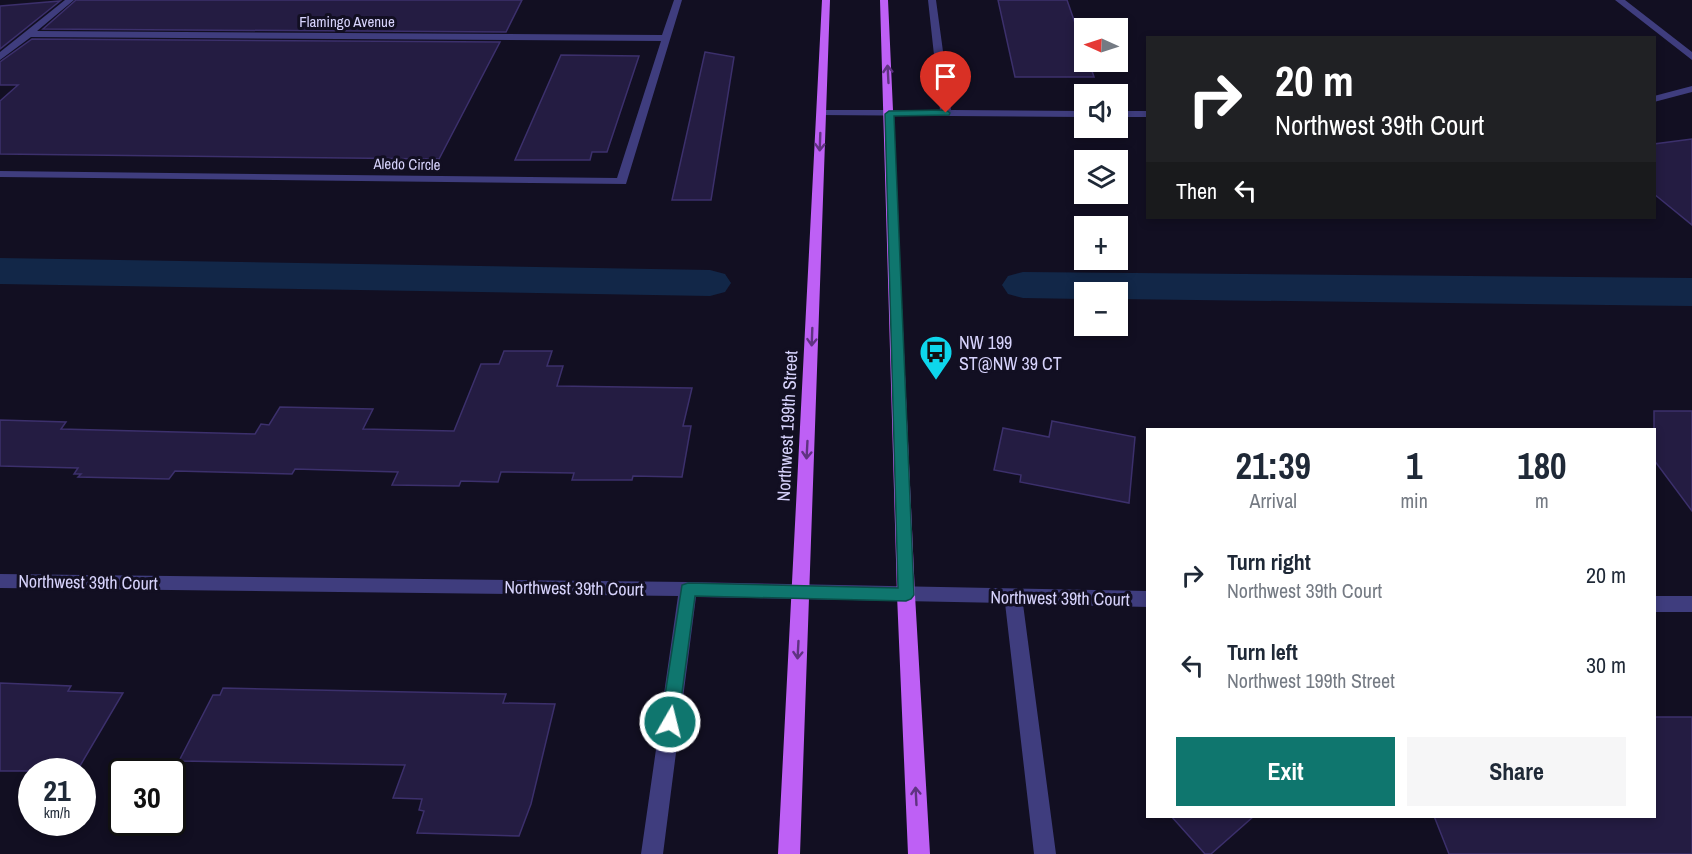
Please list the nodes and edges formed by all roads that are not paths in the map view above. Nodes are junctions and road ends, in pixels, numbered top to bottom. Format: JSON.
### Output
{"nodes":[{"id":1,"x":70,"y":0,"type":"edge"},
{"id":2,"x":678,"y":0,"type":"edge"},
{"id":3,"x":826,"y":0,"type":"edge"},
{"id":4,"x":884,"y":0,"type":"edge"},
{"id":5,"x":932,"y":0,"type":"edge"},
{"id":6,"x":1619,"y":0,"type":"edge"},
{"id":7,"x":28,"y":34,"type":"junction"},
{"id":8,"x":666,"y":38,"type":"junction"},
{"id":9,"x":0,"y":57,"type":"edge"},
{"id":10,"x":1692,"y":57,"type":"edge"},
{"id":11,"x":1692,"y":89,"type":"edge"},
{"id":12,"x":1656,"y":98,"type":"edge"},
{"id":13,"x":822,"y":113,"type":"junction"},
{"id":14,"x":946,"y":113,"type":"junction"},
{"id":15,"x":889,"y":114,"type":"junction"},
{"id":16,"x":1074,"y":114,"type":"edge"},
{"id":17,"x":1128,"y":114,"type":"edge"},
{"id":18,"x":1146,"y":114,"type":"edge"},
{"id":19,"x":0,"y":174,"type":"edge"},
{"id":20,"x":0,"y":581,"type":"edge"},
{"id":21,"x":688,"y":590,"type":"junction"},
{"id":22,"x":800,"y":592,"type":"junction"},
{"id":23,"x":906,"y":595,"type":"junction"},
{"id":24,"x":1013,"y":597,"type":"junction"},
{"id":25,"x":1146,"y":599,"type":"edge"},
{"id":26,"x":1656,"y":604,"type":"edge"},
{"id":27,"x":1692,"y":604,"type":"edge"},
{"id":28,"x":652,"y":854,"type":"edge"},
{"id":29,"x":789,"y":854,"type":"edge"},
{"id":30,"x":919,"y":854,"type":"edge"},
{"id":31,"x":1045,"y":854,"type":"edge"}],
"edges":[{"from":1,"to":7,"type":"street"},
{"from":2,"to":8,"type":"street","name":"Aledo Circle"},
{"from":3,"to":13,"type":"main road","name":"Northwest 199th Street"},
{"from":15,"to":4,"type":"main road","one_way":true},
{"from":5,"to":14,"type":"street"},
{"from":6,"to":10,"type":"street"},
{"from":7,"to":8,"type":"street","name":"Flamingo Avenue"},
{"from":7,"to":9,"type":"street"},
{"from":8,"to":19,"type":"street","name":"Aledo Circle"},
{"from":11,"to":12,"type":"street"},
{"from":13,"to":15,"type":"street"},
{"from":13,"to":22,"type":"main road","name":"Northwest 199th Street","one_way":true},
{"from":14,"to":15,"type":"street"},
{"from":14,"to":16,"type":"street"},
{"from":15,"to":23,"type":"main road"},
{"from":17,"to":18,"type":"street"},
{"from":20,"to":21,"type":"street","name":"Northwest 39th Court"},
{"from":21,"to":22,"type":"street","name":"Northwest 39th Court"},
{"from":21,"to":28,"type":"street"},
{"from":22,"to":23,"type":"street","name":"Northwest 39th Court"},
{"from":22,"to":29,"type":"main road","name":"Northwest 199th Street","one_way":true},
{"from":23,"to":24,"type":"street","name":"Northwest 39th Court"},
{"from":30,"to":23,"type":"main road","one_way":true},
{"from":24,"to":25,"type":"street","name":"Northwest 39th Court"},
{"from":24,"to":31,"type":"street"},
{"from":26,"to":27,"type":"street"}]}
